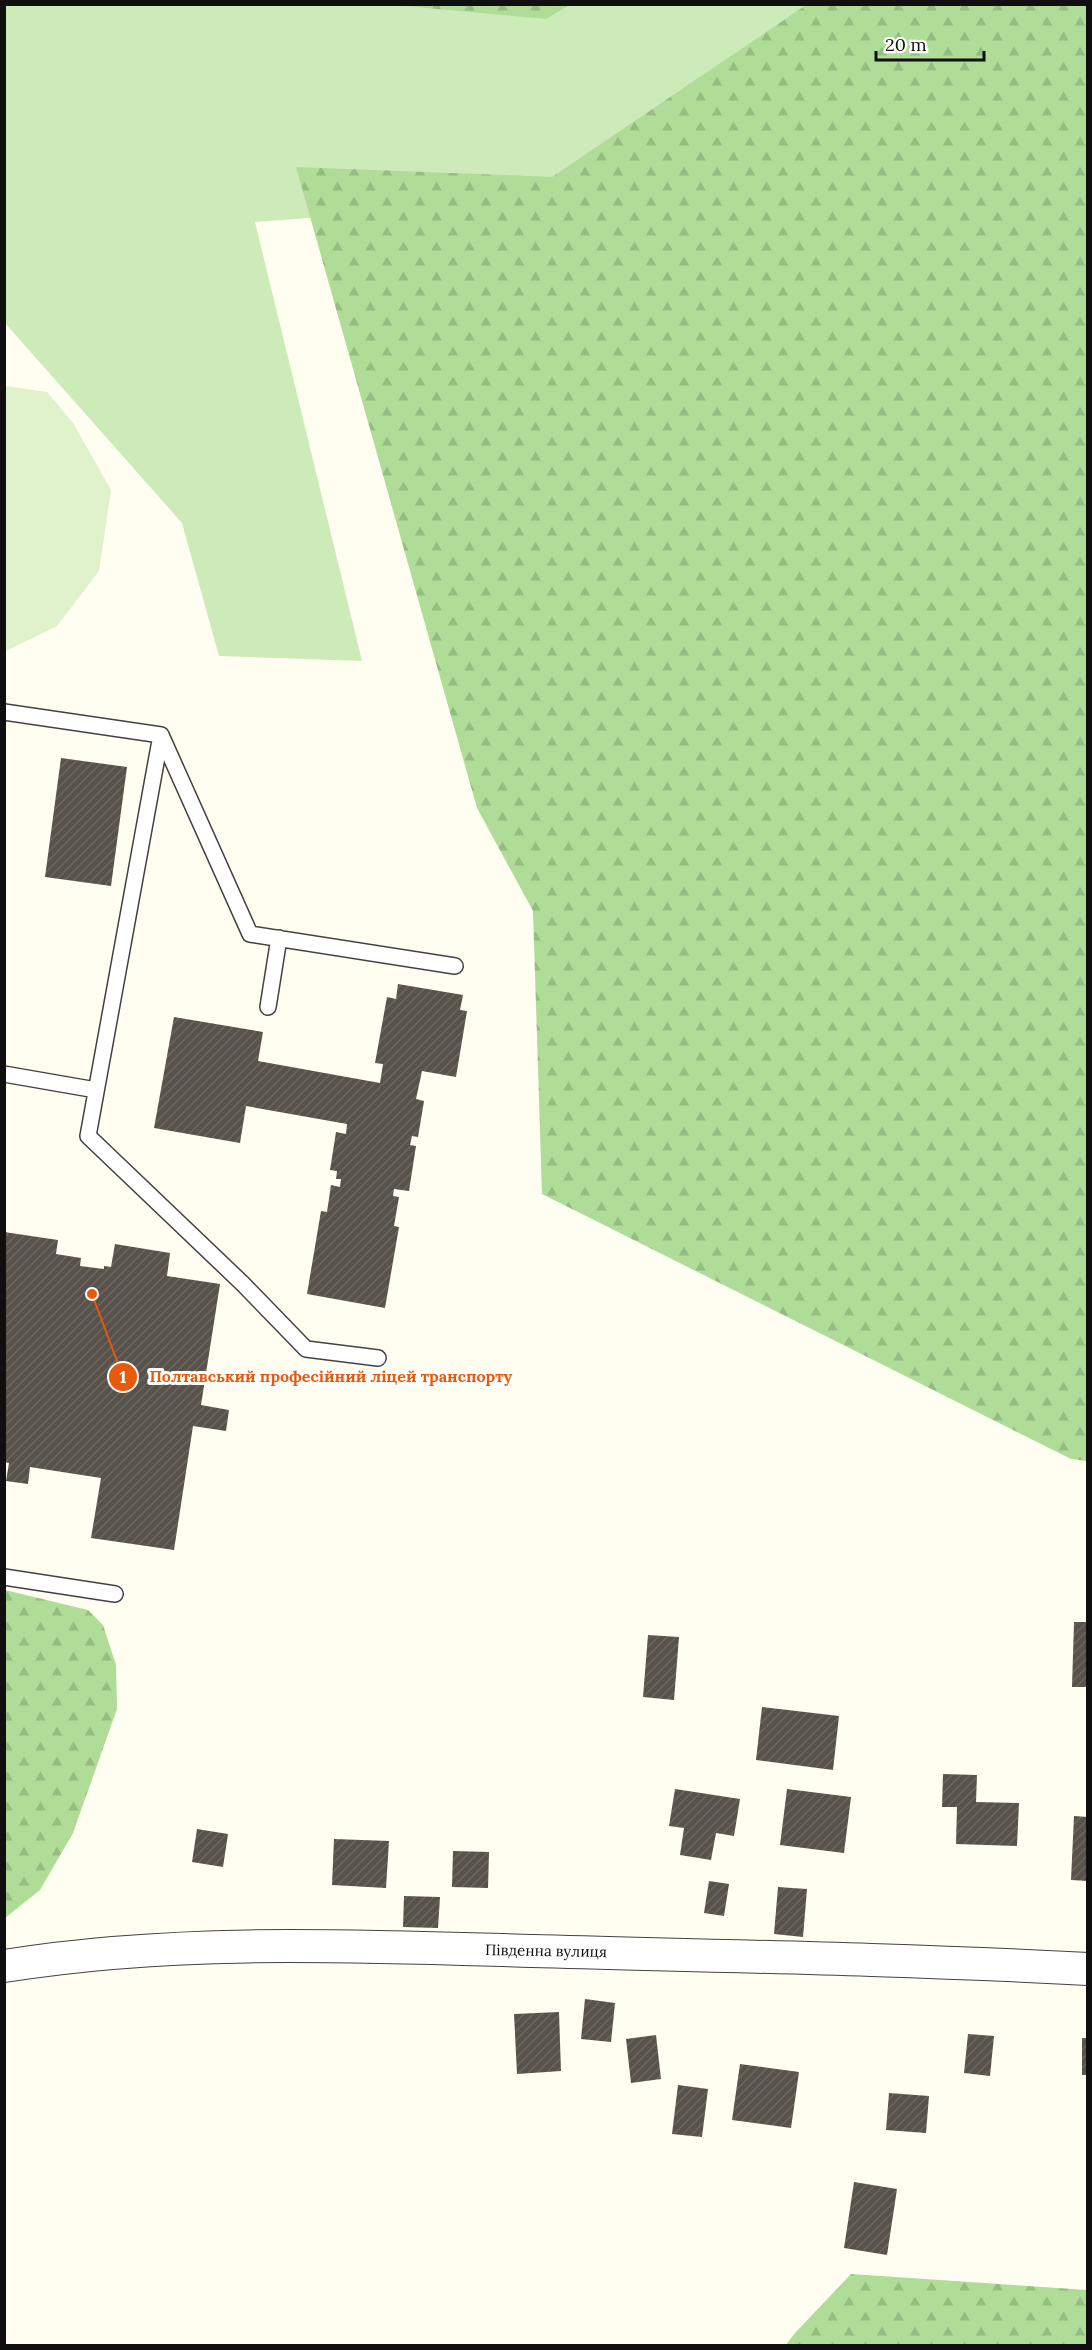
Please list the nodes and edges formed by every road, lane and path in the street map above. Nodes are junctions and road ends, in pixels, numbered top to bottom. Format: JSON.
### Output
{"nodes":[{"id":1,"x":4,"y":712,"type":"edge"},
{"id":2,"x":161,"y":735,"type":"junction"},
{"id":3,"x":279,"y":938,"type":"junction"},
{"id":4,"x":455,"y":966,"type":"dead end"},
{"id":5,"x":268,"y":1007,"type":"dead end"},
{"id":6,"x":4,"y":1074,"type":"edge"},
{"id":7,"x":96,"y":1090,"type":"junction"},
{"id":8,"x":378,"y":1358,"type":"dead end"},
{"id":9,"x":4,"y":1577,"type":"edge"},
{"id":10,"x":115,"y":1594,"type":"dead end"},
{"id":11,"x":4,"y":1966,"type":"edge"},
{"id":12,"x":1088,"y":1969,"type":"edge"}],
"edges":[{"from":1,"to":2,"type":"lane"},
{"from":2,"to":3,"type":"lane"},
{"from":2,"to":7,"type":"lane"},
{"from":3,"to":4,"type":"lane"},
{"from":3,"to":5,"type":"lane"},
{"from":6,"to":7,"type":"lane"},
{"from":7,"to":8,"type":"lane"},
{"from":9,"to":10,"type":"lane"},
{"from":11,"to":12,"type":"street","name":"Південна вулиця"}]}
